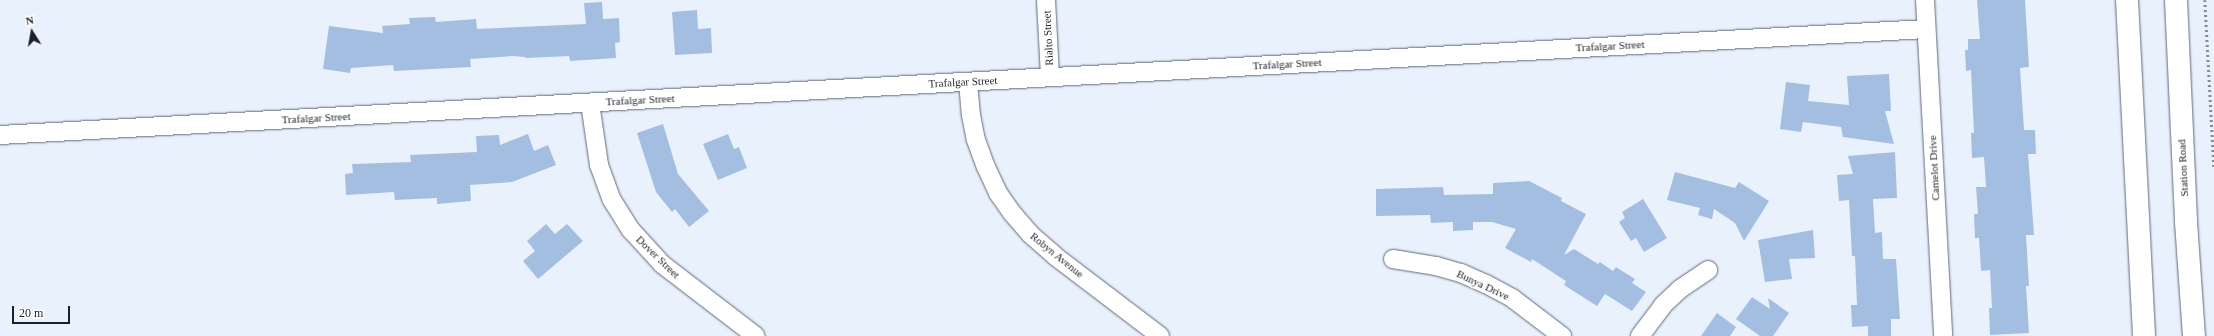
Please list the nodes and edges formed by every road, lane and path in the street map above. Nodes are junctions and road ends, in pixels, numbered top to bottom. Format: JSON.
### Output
{"nodes":[{"id":1,"x":1046,"y":0,"type":"edge"},
{"id":2,"x":1925,"y":0,"type":"edge"},
{"id":3,"x":2127,"y":0,"type":"edge"},
{"id":4,"x":2176,"y":0,"type":"edge"},
{"id":5,"x":2205,"y":0,"type":"edge"},
{"id":6,"x":1926,"y":29,"type":"junction"},
{"id":7,"x":1050,"y":76,"type":"junction"},
{"id":8,"x":968,"y":82,"type":"junction"},
{"id":9,"x":590,"y":103,"type":"junction"},
{"id":10,"x":0,"y":135,"type":"edge"},
{"id":11,"x":2214,"y":168,"type":"edge"},
{"id":12,"x":1393,"y":259,"type":"dead end"},
{"id":13,"x":1708,"y":270,"type":"dead end"},
{"id":14,"x":756,"y":336,"type":"edge"},
{"id":15,"x":1160,"y":336,"type":"edge"},
{"id":16,"x":1562,"y":336,"type":"edge"},
{"id":17,"x":1640,"y":336,"type":"edge"},
{"id":18,"x":1943,"y":336,"type":"edge"},
{"id":19,"x":2144,"y":336,"type":"edge"},
{"id":20,"x":2194,"y":336,"type":"edge"}],
"edges":[{"from":1,"to":7,"type":"street","name":"Rialto Street"},
{"from":2,"to":6,"type":"street","name":"Camelot Drive"},
{"from":3,"to":19,"type":"main road"},
{"from":4,"to":20,"type":"main road","name":"Station Road"},
{"from":5,"to":11,"type":"path"},
{"from":6,"to":7,"type":"street","name":"Trafalgar Street"},
{"from":6,"to":18,"type":"street","name":"Camelot Drive"},
{"from":7,"to":8,"type":"street","name":"Trafalgar Street"},
{"from":8,"to":9,"type":"street","name":"Trafalgar Street"},
{"from":8,"to":15,"type":"street","name":"Robyn Avenue"},
{"from":9,"to":10,"type":"street","name":"Trafalgar Street"},
{"from":9,"to":14,"type":"street","name":"Dover Street"},
{"from":12,"to":16,"type":"street","name":"Bunya Drive"},
{"from":13,"to":17,"type":"street"}]}
